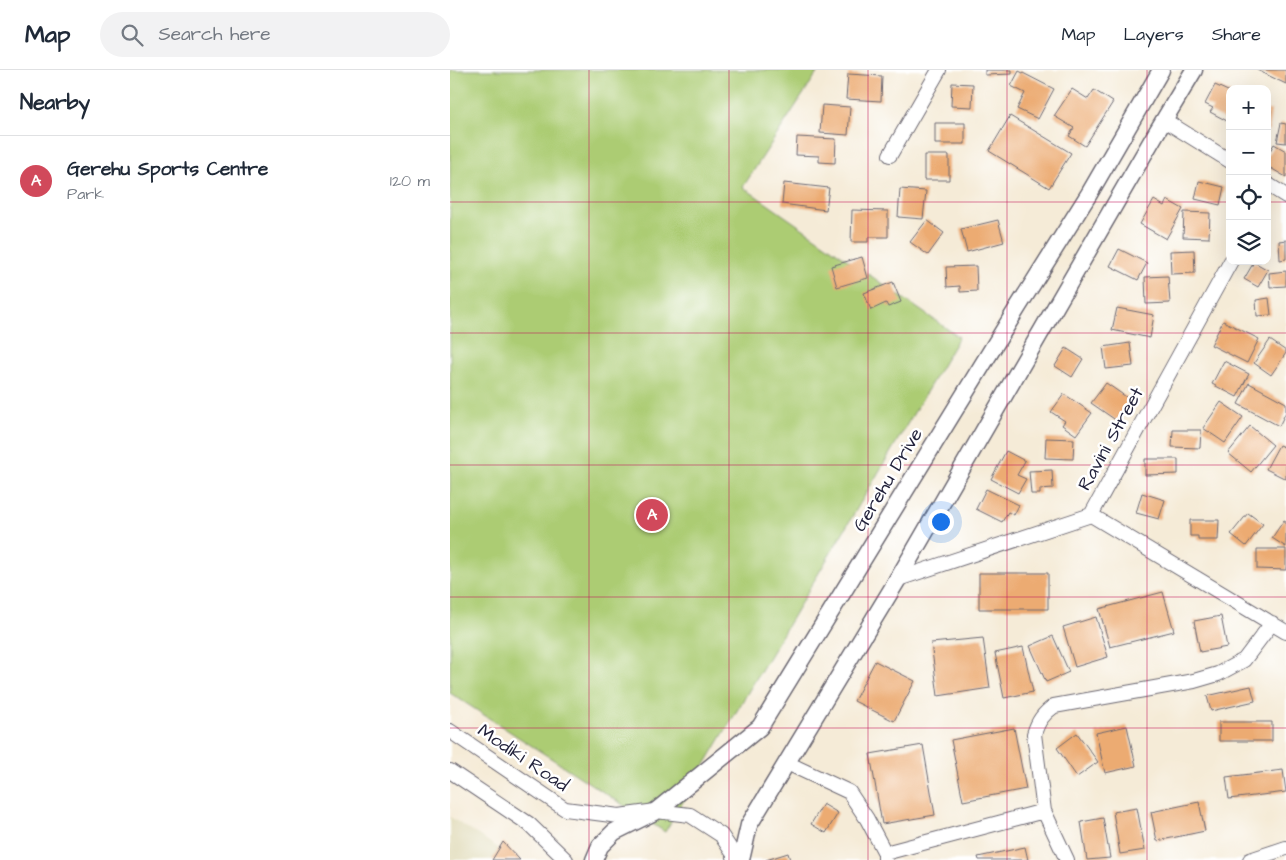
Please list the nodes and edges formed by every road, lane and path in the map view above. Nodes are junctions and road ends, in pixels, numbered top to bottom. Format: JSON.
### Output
{"nodes":[{"id":1,"x":939,"y":70,"type":"edge"},
{"id":2,"x":1161,"y":70,"type":"edge"},
{"id":3,"x":1194,"y":70,"type":"edge"},
{"id":4,"x":1164,"y":120,"type":"junction"},
{"id":5,"x":890,"y":155,"type":"dead end"},
{"id":6,"x":1226,"y":159,"type":"edge"},
{"id":7,"x":1271,"y":190,"type":"edge"},
{"id":8,"x":1286,"y":196,"type":"edge"},
{"id":9,"x":1229,"y":265,"type":"edge"},
{"id":10,"x":1091,"y":515,"type":"junction"},
{"id":11,"x":898,"y":579,"type":"junction"},
{"id":12,"x":1272,"y":624,"type":"junction"},
{"id":13,"x":1286,"y":632,"type":"edge"},
{"id":14,"x":450,"y":731,"type":"edge"},
{"id":15,"x":787,"y":763,"type":"junction"},
{"id":16,"x":450,"y":771,"type":"edge"},
{"id":17,"x":656,"y":811,"type":"junction"},
{"id":18,"x":1044,"y":812,"type":"junction"},
{"id":19,"x":1286,"y":848,"type":"edge"},
{"id":20,"x":886,"y":857,"type":"edge"},
{"id":21,"x":566,"y":860,"type":"edge"},
{"id":22,"x":594,"y":860,"type":"edge"},
{"id":23,"x":735,"y":860,"type":"edge"},
{"id":24,"x":741,"y":860,"type":"edge"},
{"id":25,"x":1067,"y":860,"type":"edge"},
{"id":26,"x":1250,"y":860,"type":"edge"}],
"edges":[{"from":1,"to":5,"type":"street"},
{"from":2,"to":17,"type":"street","name":"Gerehu Drive"},
{"from":3,"to":4,"type":"street"},
{"from":4,"to":6,"type":"street"},
{"from":4,"to":11,"type":"street"},
{"from":7,"to":8,"type":"street"},
{"from":9,"to":10,"type":"street","name":"Ravini Street"},
{"from":10,"to":11,"type":"street"},
{"from":10,"to":12,"type":"street","name":"Ravini Street"},
{"from":11,"to":15,"type":"street"},
{"from":12,"to":13,"type":"street","name":"Ravini Street"},
{"from":12,"to":18,"type":"street"},
{"from":14,"to":17,"type":"street","name":"Modiki Road"},
{"from":15,"to":20,"type":"street"},
{"from":15,"to":24,"type":"street"},
{"from":16,"to":21,"type":"street"},
{"from":17,"to":22,"type":"street","name":"Gerehu Drive"},
{"from":17,"to":23,"type":"street","name":"Modiki Road"},
{"from":18,"to":20,"type":"street"},
{"from":18,"to":25,"type":"street"},
{"from":19,"to":26,"type":"street"}]}
